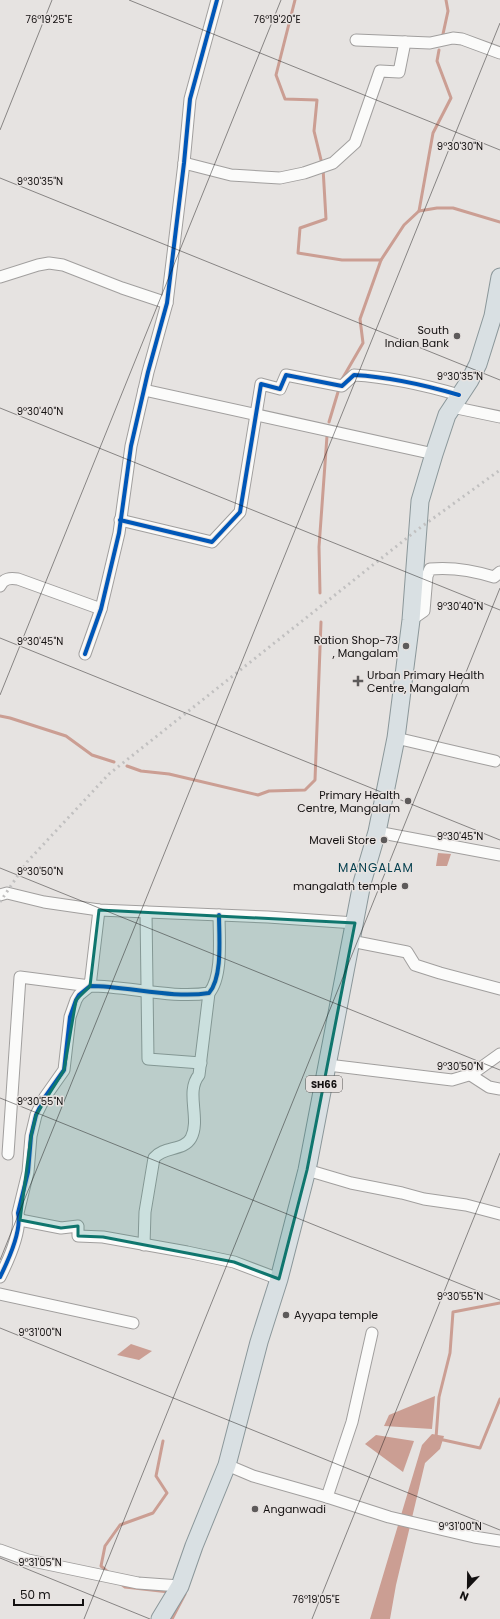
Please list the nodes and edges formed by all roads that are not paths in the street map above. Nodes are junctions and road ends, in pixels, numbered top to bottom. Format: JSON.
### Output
{"nodes":[{"id":1,"x":217,"y":0,"type":"edge"},
{"id":2,"x":356,"y":40,"type":"dead end"},
{"id":3,"x":405,"y":42,"type":"junction"},
{"id":4,"x":500,"y":53,"type":"edge"},
{"id":5,"x":184,"y":163,"type":"junction"},
{"id":6,"x":0,"y":277,"type":"edge"},
{"id":7,"x":500,"y":277,"type":"edge"},
{"id":8,"x":167,"y":303,"type":"junction"},
{"id":9,"x":144,"y":390,"type":"junction"},
{"id":10,"x":456,"y":401,"type":"junction"},
{"id":11,"x":256,"y":414,"type":"junction"},
{"id":12,"x":500,"y":417,"type":"edge"},
{"id":13,"x":434,"y":454,"type":"junction"},
{"id":14,"x":120,"y":520,"type":"junction"},
{"id":15,"x":500,"y":572,"type":"edge"},
{"id":16,"x":0,"y":586,"type":"edge"},
{"id":17,"x":102,"y":608,"type":"junction"},
{"id":18,"x":411,"y":620,"type":"junction"},
{"id":19,"x":85,"y":654,"type":"dead end"},
{"id":20,"x":396,"y":738,"type":"junction"},
{"id":21,"x":495,"y":761,"type":"dead end"},
{"id":22,"x":377,"y":832,"type":"junction"},
{"id":23,"x":500,"y":855,"type":"edge"},
{"id":24,"x":0,"y":894,"type":"edge"},
{"id":25,"x":99,"y":910,"type":"junction"},
{"id":26,"x":146,"y":912,"type":"junction"},
{"id":27,"x":219,"y":915,"type":"junction"},
{"id":28,"x":355,"y":923,"type":"junction"},
{"id":29,"x":351,"y":941,"type":"junction"},
{"id":30,"x":90,"y":986,"type":"junction"},
{"id":31,"x":500,"y":989,"type":"edge"},
{"id":32,"x":147,"y":991,"type":"junction"},
{"id":33,"x":209,"y":993,"type":"junction"},
{"id":34,"x":500,"y":1054,"type":"edge"},
{"id":35,"x":201,"y":1063,"type":"junction"},
{"id":36,"x":328,"y":1065,"type":"junction"},
{"id":37,"x":469,"y":1074,"type":"junction"},
{"id":38,"x":500,"y":1089,"type":"edge"},
{"id":39,"x":8,"y":1154,"type":"dead end"},
{"id":40,"x":307,"y":1170,"type":"junction"},
{"id":41,"x":500,"y":1214,"type":"edge"},
{"id":42,"x":20,"y":1220,"type":"junction"},
{"id":43,"x":144,"y":1245,"type":"junction"},
{"id":44,"x":0,"y":1277,"type":"edge"},
{"id":45,"x":278,"y":1279,"type":"junction"},
{"id":46,"x":0,"y":1294,"type":"edge"},
{"id":47,"x":133,"y":1323,"type":"dead end"},
{"id":48,"x":372,"y":1333,"type":"dead end"},
{"id":49,"x":227,"y":1465,"type":"junction"},
{"id":50,"x":327,"y":1497,"type":"junction"},
{"id":51,"x":500,"y":1541,"type":"edge"},
{"id":52,"x":0,"y":1550,"type":"edge"},
{"id":53,"x":180,"y":1586,"type":"junction"},
{"id":54,"x":160,"y":1619,"type":"edge"}],
"edges":[{"from":1,"to":5,"type":"street"},
{"from":2,"to":3,"type":"street"},
{"from":3,"to":4,"type":"street"},
{"from":3,"to":5,"type":"street"},
{"from":5,"to":8,"type":"street"},
{"from":6,"to":8,"type":"street"},
{"from":7,"to":10,"type":"main road","number":"SH66"},
{"from":8,"to":9,"type":"street"},
{"from":9,"to":11,"type":"street"},
{"from":9,"to":14,"type":"street"},
{"from":10,"to":11,"type":"street"},
{"from":10,"to":12,"type":"street"},
{"from":10,"to":13,"type":"main road","number":"SH66"},
{"from":11,"to":13,"type":"street"},
{"from":11,"to":14,"type":"street"},
{"from":13,"to":18,"type":"main road","number":"SH66"},
{"from":14,"to":17,"type":"street"},
{"from":15,"to":18,"type":"street"},
{"from":16,"to":17,"type":"street"},
{"from":17,"to":19,"type":"street"},
{"from":18,"to":20,"type":"main road","number":"SH66"},
{"from":20,"to":21,"type":"street"},
{"from":20,"to":22,"type":"main road","number":"SH66"},
{"from":22,"to":23,"type":"street"},
{"from":22,"to":28,"type":"main road","number":"SH66"},
{"from":24,"to":25,"type":"street"},
{"from":25,"to":26,"type":"street"},
{"from":25,"to":30,"type":"street"},
{"from":26,"to":27,"type":"street"},
{"from":26,"to":32,"type":"street"},
{"from":27,"to":28,"type":"street"},
{"from":27,"to":33,"type":"street"},
{"from":28,"to":29,"type":"main road","number":"SH66"},
{"from":29,"to":31,"type":"street"},
{"from":29,"to":36,"type":"main road","number":"SH66"},
{"from":30,"to":32,"type":"street"},
{"from":30,"to":39,"type":"street"},
{"from":30,"to":42,"type":"street"},
{"from":32,"to":33,"type":"street"},
{"from":32,"to":35,"type":"street"},
{"from":33,"to":35,"type":"street"},
{"from":34,"to":37,"type":"street"},
{"from":35,"to":43,"type":"street"},
{"from":36,"to":37,"type":"street"},
{"from":36,"to":40,"type":"main road","number":"SH66"},
{"from":37,"to":38,"type":"street"},
{"from":40,"to":41,"type":"street"},
{"from":40,"to":45,"type":"main road","number":"SH66"},
{"from":42,"to":43,"type":"street"},
{"from":42,"to":44,"type":"street"},
{"from":43,"to":45,"type":"street"},
{"from":45,"to":49,"type":"main road","number":"SH66"},
{"from":46,"to":47,"type":"street"},
{"from":48,"to":50,"type":"street"},
{"from":49,"to":50,"type":"street"},
{"from":49,"to":53,"type":"main road","number":"SH66"},
{"from":50,"to":51,"type":"street"},
{"from":52,"to":53,"type":"street"},
{"from":53,"to":54,"type":"main road","number":"SH66"}]}
